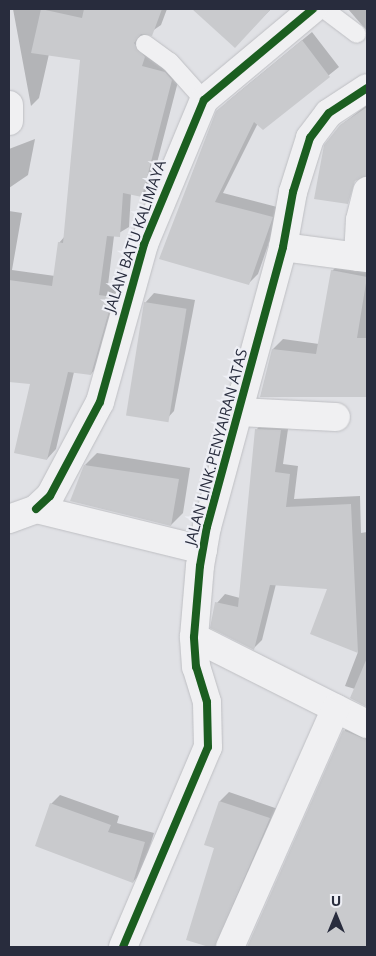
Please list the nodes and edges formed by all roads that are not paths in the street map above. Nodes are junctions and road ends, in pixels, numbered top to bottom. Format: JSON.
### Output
{"nodes":[{"id":1,"x":313,"y":9,"type":"edge"},
{"id":2,"x":324,"y":9,"type":"edge"},
{"id":3,"x":357,"y":34,"type":"dead end"},
{"id":4,"x":145,"y":44,"type":"dead end"},
{"id":5,"x":367,"y":88,"type":"edge"},
{"id":6,"x":204,"y":100,"type":"junction"},
{"id":7,"x":9,"y":106,"type":"edge"},
{"id":8,"x":9,"y":121,"type":"edge"},
{"id":9,"x":367,"y":191,"type":"edge"},
{"id":10,"x":283,"y":247,"type":"junction"},
{"id":11,"x":363,"y":258,"type":"edge"},
{"id":12,"x":239,"y":412,"type":"junction"},
{"id":13,"x":336,"y":417,"type":"dead end"},
{"id":14,"x":36,"y":509,"type":"junction"},
{"id":15,"x":9,"y":519,"type":"edge"},
{"id":16,"x":203,"y":550,"type":"junction"},
{"id":17,"x":194,"y":637,"type":"junction"},
{"id":18,"x":336,"y":708,"type":"junction"},
{"id":19,"x":367,"y":724,"type":"edge"},
{"id":20,"x":123,"y":947,"type":"edge"},
{"id":21,"x":230,"y":947,"type":"edge"}],
"edges":[{"from":1,"to":6,"type":"street","name":"JALAN BATU KALIMAYA"},
{"from":2,"to":3,"type":"lane"},
{"from":4,"to":6,"type":"lane"},
{"from":5,"to":10,"type":"street","name":"JALAN LINK.PENYAIRAN ATAS"},
{"from":6,"to":14,"type":"street","name":"JALAN BATU KALIMAYA"},
{"from":7,"to":8,"type":"street"},
{"from":9,"to":11,"type":"street"},
{"from":10,"to":11,"type":"street"},
{"from":10,"to":12,"type":"street","name":"JALAN LINK.PENYAIRAN ATAS"},
{"from":12,"to":13,"type":"street"},
{"from":12,"to":16,"type":"street","name":"JALAN LINK.PENYAIRAN ATAS"},
{"from":14,"to":15,"type":"street"},
{"from":14,"to":16,"type":"street"},
{"from":16,"to":17,"type":"street","name":"JALAN LINK.PENYAIRAN ATAS"},
{"from":17,"to":18,"type":"street"},
{"from":17,"to":20,"type":"street","name":"JALAN LINK.PENYAIRAN ATAS"},
{"from":18,"to":19,"type":"street"},
{"from":18,"to":21,"type":"street"}]}
